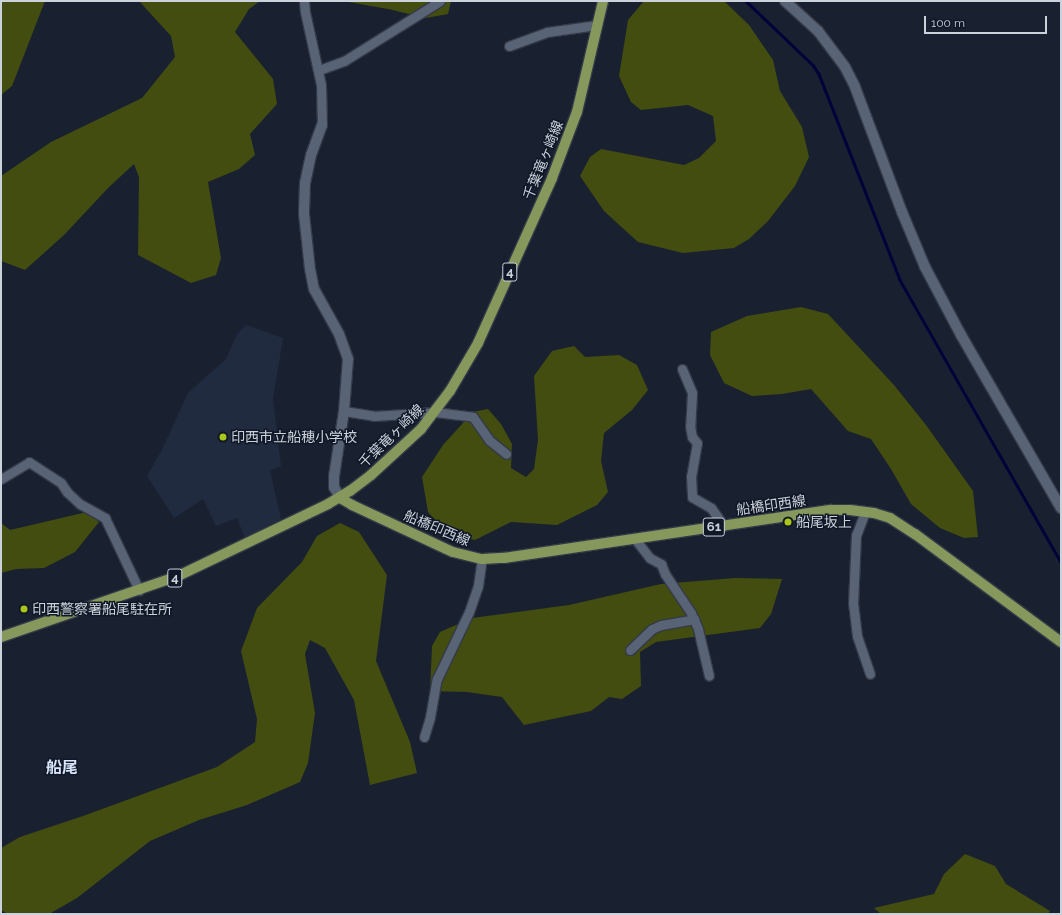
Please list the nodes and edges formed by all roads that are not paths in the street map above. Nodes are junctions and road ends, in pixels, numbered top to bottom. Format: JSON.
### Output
{"nodes":[{"id":1,"x":304,"y":1,"type":"edge"},
{"id":2,"x":440,"y":1,"type":"edge"},
{"id":3,"x":603,"y":1,"type":"edge"},
{"id":4,"x":785,"y":1,"type":"edge"},
{"id":5,"x":598,"y":25,"type":"junction"},
{"id":6,"x":509,"y":46,"type":"dead end"},
{"id":7,"x":319,"y":70,"type":"junction"},
{"id":8,"x":322,"y":125,"type":"joint"},
{"id":9,"x":682,"y":369,"type":"dead end"},
{"id":10,"x":344,"y":412,"type":"junction"},
{"id":11,"x":435,"y":412,"type":"junction"},
{"id":12,"x":506,"y":454,"type":"dead end"},
{"id":13,"x":1,"y":479,"type":"edge"},
{"id":14,"x":340,"y":498,"type":"junction"},
{"id":15,"x":1061,"y":508,"type":"edge"},
{"id":16,"x":865,"y":512,"type":"junction"},
{"id":17,"x":724,"y":526,"type":"junction"},
{"id":18,"x":635,"y":539,"type":"junction"},
{"id":19,"x":482,"y":559,"type":"junction"},
{"id":20,"x":140,"y":590,"type":"junction"},
{"id":21,"x":694,"y":619,"type":"junction"},
{"id":22,"x":1,"y":637,"type":"edge"},
{"id":23,"x":1061,"y":642,"type":"edge"},
{"id":24,"x":630,"y":650,"type":"dead end"},
{"id":25,"x":870,"y":674,"type":"dead end"},
{"id":26,"x":709,"y":676,"type":"dead end"},
{"id":27,"x":424,"y":737,"type":"dead end"}],
"edges":[{"from":1,"to":7,"type":"street"},
{"from":2,"to":7,"type":"street"},
{"from":3,"to":5,"type":"main road","name":"千葉竜ヶ崎線","number":"4"},
{"from":4,"to":15,"type":"street"},
{"from":5,"to":6,"type":"street"},
{"from":5,"to":11,"type":"main road","name":"千葉竜ヶ崎線","number":"4"},
{"from":7,"to":8,"type":"street"},
{"from":8,"to":10,"type":"street"},
{"from":9,"to":17,"type":"street"},
{"from":10,"to":11,"type":"street"},
{"from":10,"to":14,"type":"street"},
{"from":11,"to":12,"type":"street"},
{"from":11,"to":14,"type":"main road","name":"千葉竜ヶ崎線","number":"4"},
{"from":13,"to":20,"type":"street"},
{"from":14,"to":19,"type":"main road","name":"船橋印西線","number":"61"},
{"from":14,"to":20,"type":"main road","name":"千葉竜ヶ崎線","number":"4"},
{"from":16,"to":17,"type":"main road","name":"船橋印西線","number":"61"},
{"from":16,"to":23,"type":"main road","name":"船橋印西線","number":"61"},
{"from":16,"to":25,"type":"street"},
{"from":17,"to":18,"type":"main road","name":"船橋印西線","number":"61"},
{"from":18,"to":19,"type":"main road","name":"船橋印西線","number":"61"},
{"from":18,"to":21,"type":"street"},
{"from":19,"to":27,"type":"street"},
{"from":20,"to":22,"type":"main road","name":"千葉竜ヶ崎線","number":"4"},
{"from":21,"to":24,"type":"street"},
{"from":21,"to":26,"type":"street"}]}
